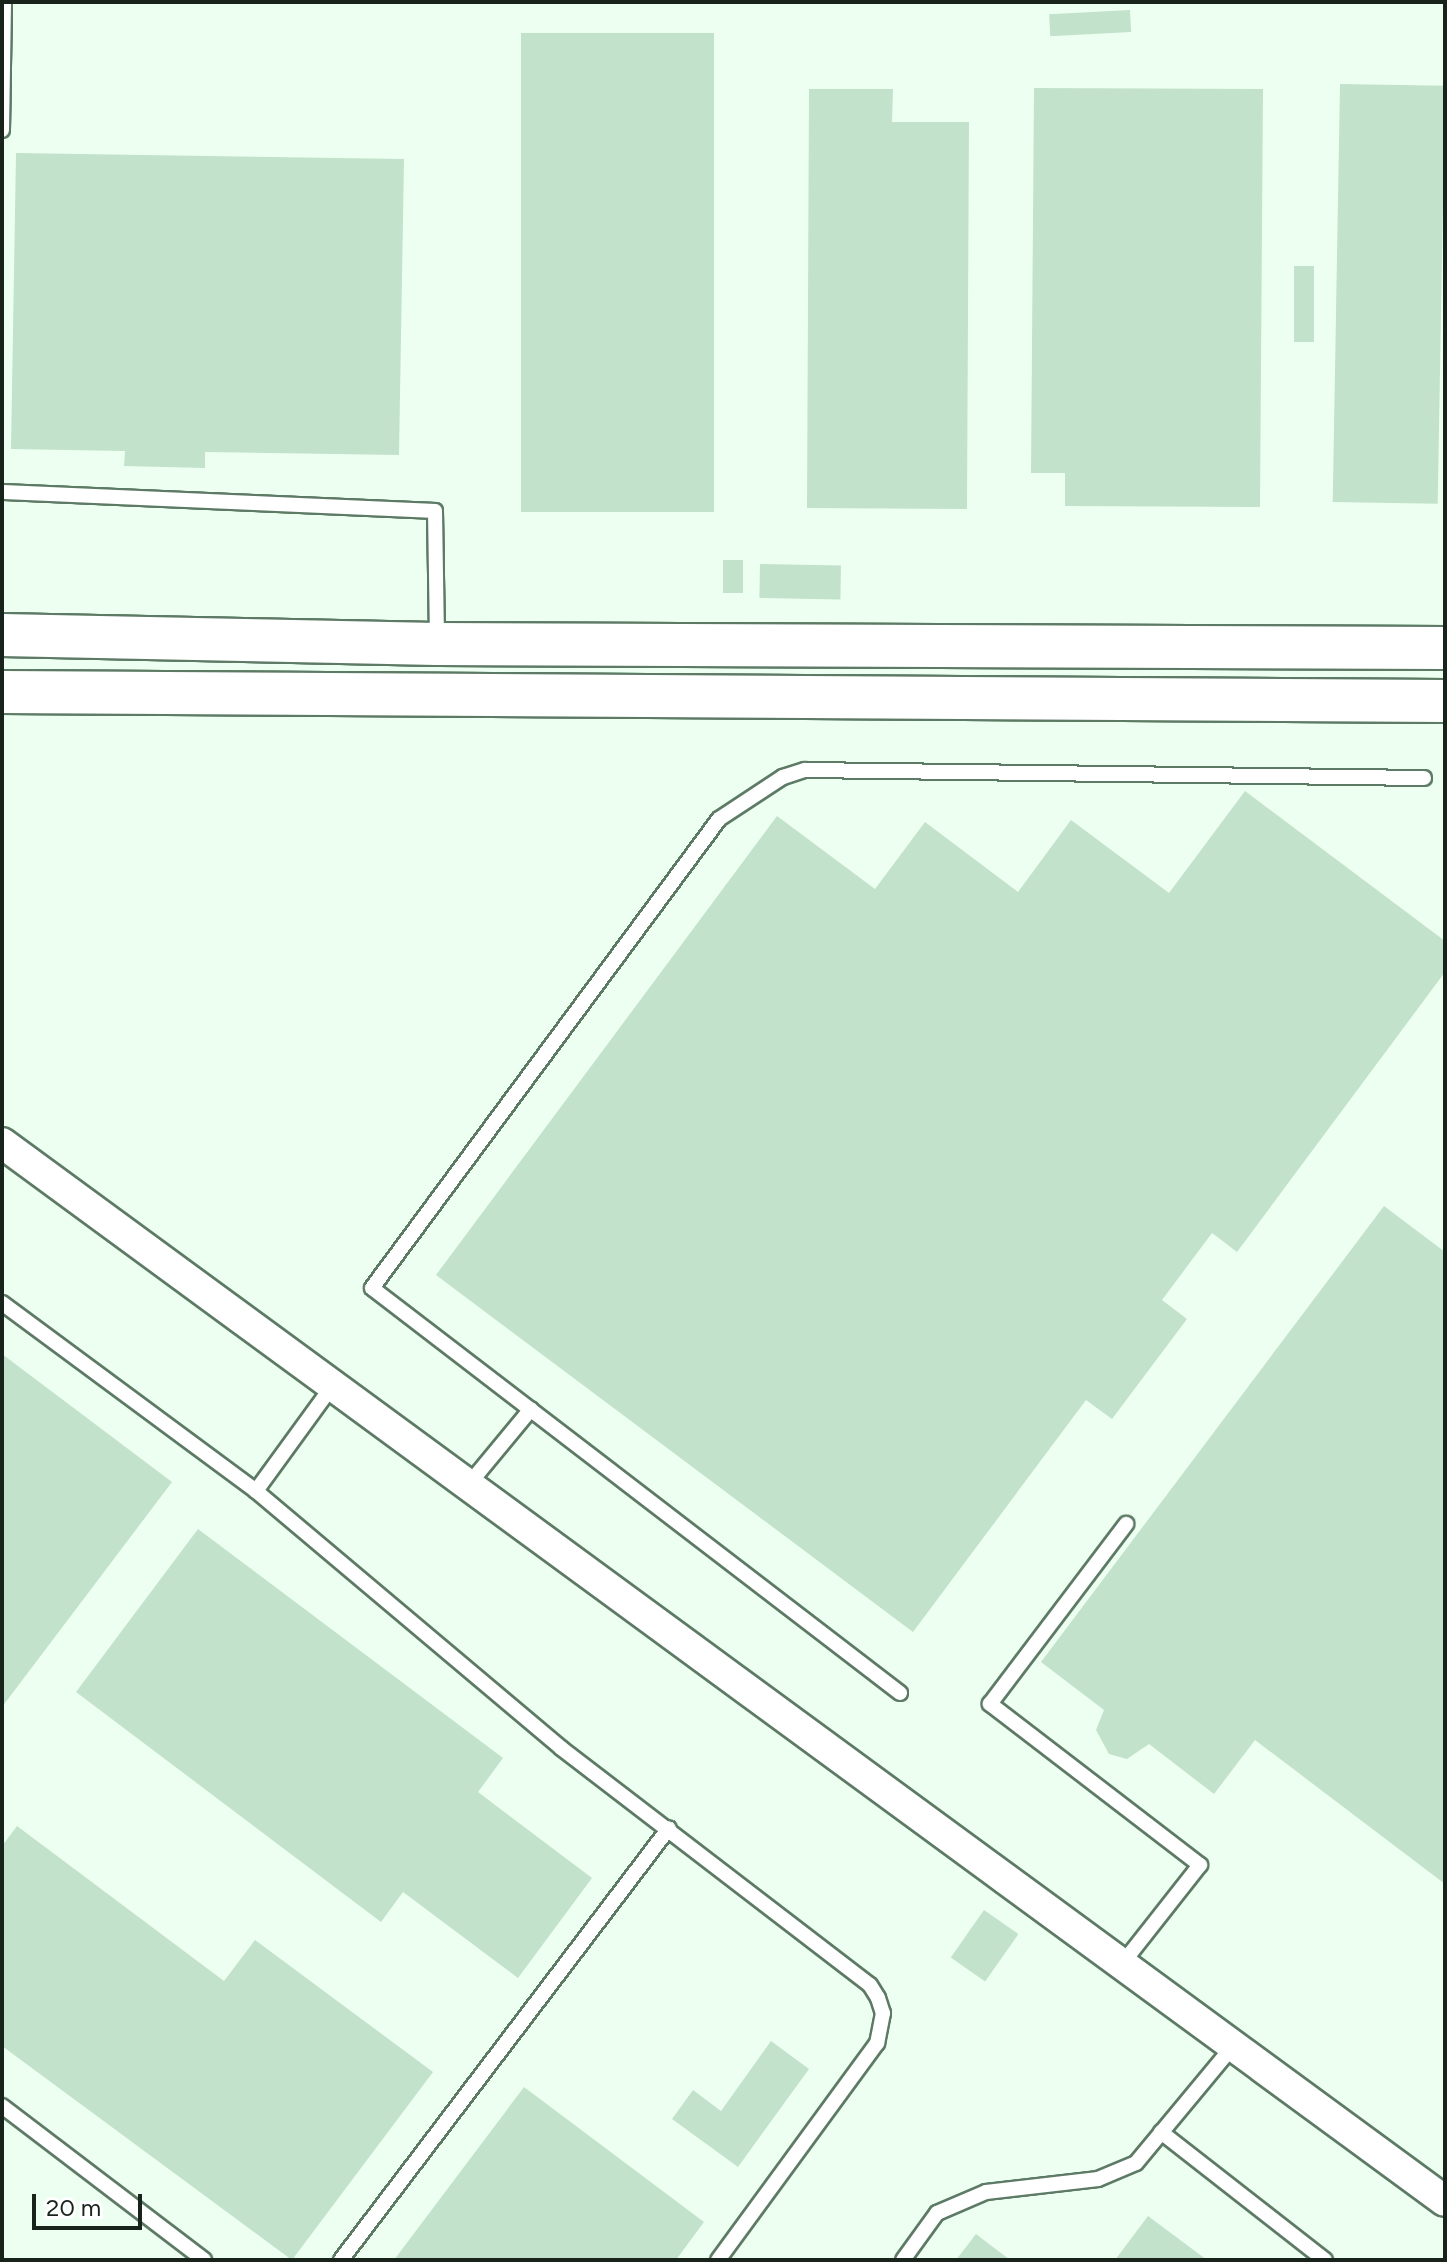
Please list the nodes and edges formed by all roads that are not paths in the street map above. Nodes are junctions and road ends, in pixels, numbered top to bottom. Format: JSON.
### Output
{"nodes":[{"id":1,"x":4,"y":2,"type":"edge"},
{"id":2,"x":2,"y":130,"type":"edge"},
{"id":3,"x":2,"y":492,"type":"edge"},
{"id":4,"x":2,"y":635,"type":"edge"},
{"id":5,"x":437,"y":644,"type":"junction"},
{"id":6,"x":1445,"y":648,"type":"edge"},
{"id":7,"x":2,"y":692,"type":"edge"},
{"id":8,"x":435,"y":695,"type":"junction"},
{"id":9,"x":1445,"y":701,"type":"edge"},
{"id":10,"x":1424,"y":778,"type":"dead end"},
{"id":11,"x":2,"y":1143,"type":"edge"},
{"id":12,"x":2,"y":1303,"type":"edge"},
{"id":13,"x":334,"y":1384,"type":"junction"},
{"id":14,"x":531,"y":1409,"type":"junction"},
{"id":15,"x":469,"y":1484,"type":"junction"},
{"id":16,"x":256,"y":1491,"type":"junction"},
{"id":17,"x":1126,"y":1524,"type":"dead end"},
{"id":18,"x":900,"y":1693,"type":"dead end"},
{"id":19,"x":669,"y":1828,"type":"junction"},
{"id":20,"x":1122,"y":1964,"type":"junction"},
{"id":21,"x":1234,"y":2045,"type":"junction"},
{"id":22,"x":2,"y":2106,"type":"edge"},
{"id":23,"x":1161,"y":2132,"type":"junction"},
{"id":24,"x":1445,"y":2201,"type":"edge"},
{"id":25,"x":204,"y":2260,"type":"edge"},
{"id":26,"x":341,"y":2260,"type":"edge"},
{"id":27,"x":718,"y":2260,"type":"edge"},
{"id":28,"x":903,"y":2260,"type":"edge"},
{"id":29,"x":1325,"y":2260,"type":"edge"}],
"edges":[{"from":1,"to":2,"type":"lane"},
{"from":3,"to":5,"type":"lane"},
{"from":4,"to":5,"type":"street"},
{"from":5,"to":6,"type":"street"},
{"from":5,"to":8,"type":"street"},
{"from":7,"to":8,"type":"street"},
{"from":8,"to":9,"type":"street"},
{"from":10,"to":14,"type":"lane"},
{"from":11,"to":13,"type":"street"},
{"from":12,"to":16,"type":"lane"},
{"from":13,"to":15,"type":"street"},
{"from":13,"to":16,"type":"lane"},
{"from":14,"to":15,"type":"lane"},
{"from":14,"to":18,"type":"lane"},
{"from":15,"to":20,"type":"street"},
{"from":16,"to":19,"type":"lane"},
{"from":17,"to":20,"type":"lane"},
{"from":19,"to":26,"type":"lane"},
{"from":19,"to":27,"type":"lane"},
{"from":20,"to":21,"type":"street"},
{"from":21,"to":23,"type":"lane"},
{"from":21,"to":24,"type":"street"},
{"from":22,"to":25,"type":"lane"},
{"from":23,"to":28,"type":"lane"},
{"from":23,"to":29,"type":"lane"}]}
